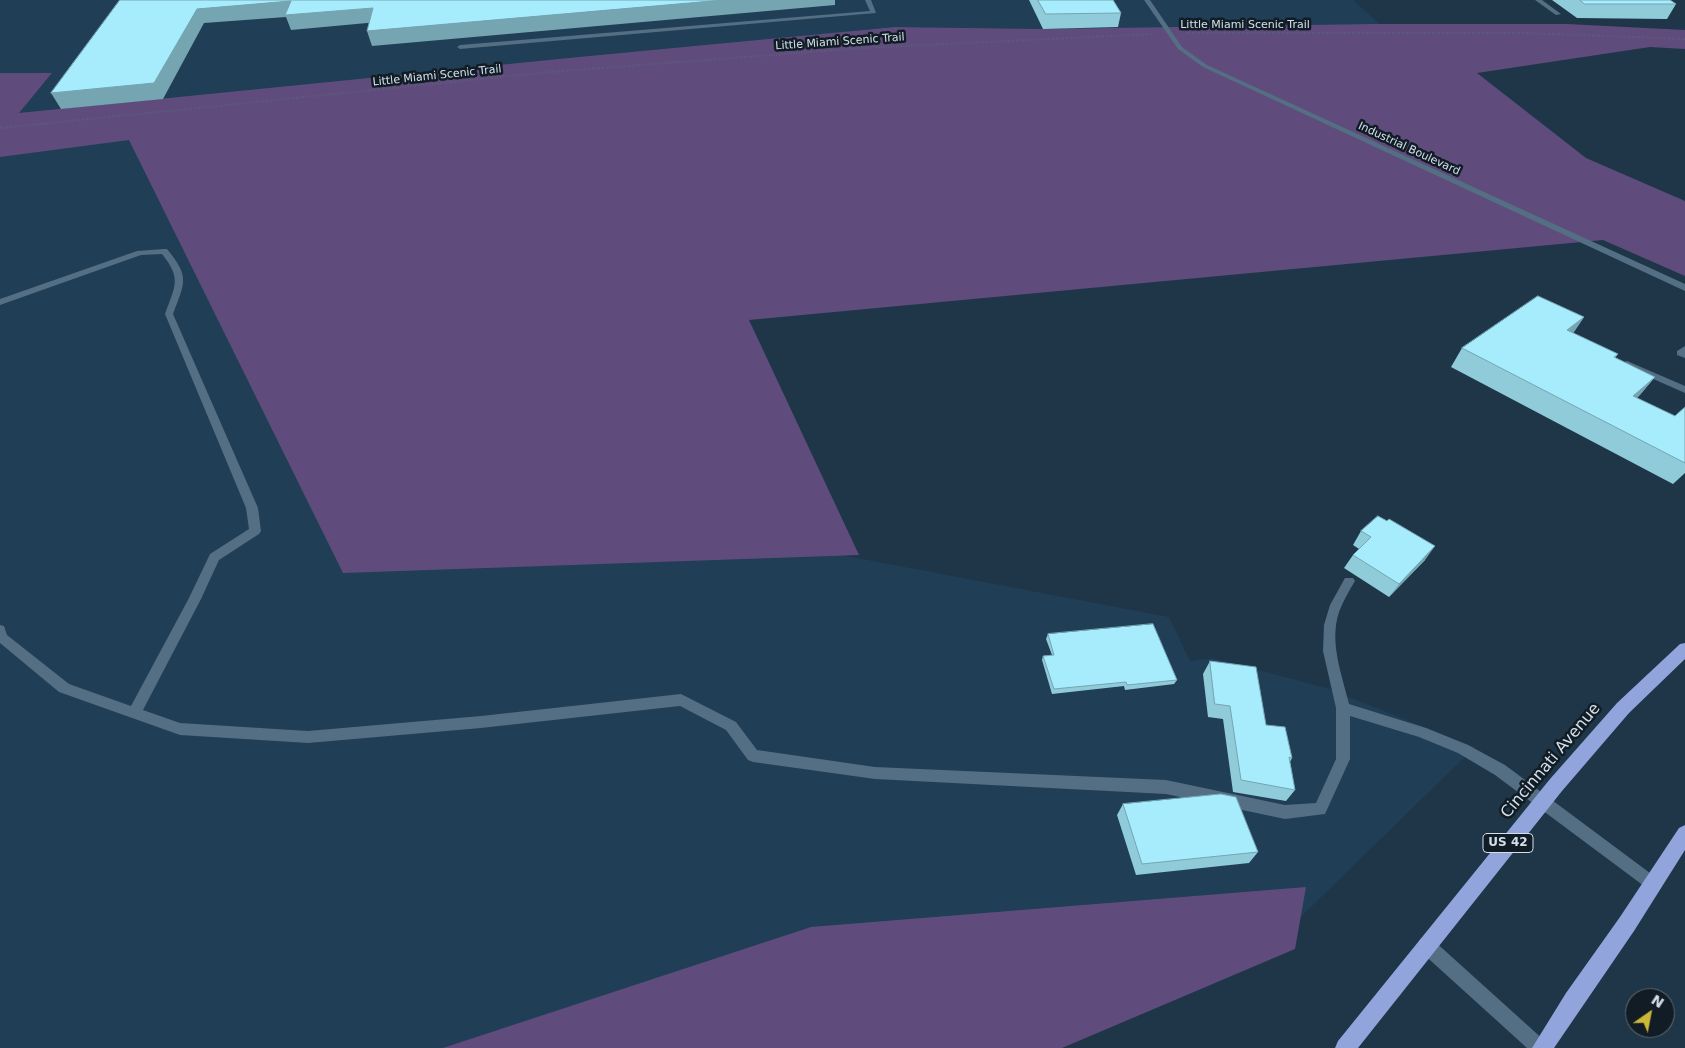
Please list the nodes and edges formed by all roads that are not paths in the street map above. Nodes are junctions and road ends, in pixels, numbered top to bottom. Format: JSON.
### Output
{"nodes":[{"id":1,"x":868,"y":0,"type":"edge"},
{"id":2,"x":1147,"y":0,"type":"edge"},
{"id":3,"x":1538,"y":0,"type":"edge"},
{"id":4,"x":1558,"y":14,"type":"dead end"},
{"id":5,"x":460,"y":47,"type":"dead end"},
{"id":6,"x":1685,"y":288,"type":"edge"},
{"id":7,"x":0,"y":302,"type":"edge"},
{"id":8,"x":1685,"y":350,"type":"edge"},
{"id":9,"x":1685,"y":355,"type":"edge"},
{"id":10,"x":1621,"y":361,"type":"edge"},
{"id":11,"x":1685,"y":390,"type":"edge"},
{"id":12,"x":1349,"y":581,"type":"dead end"},
{"id":13,"x":0,"y":630,"type":"edge"},
{"id":14,"x":1685,"y":649,"type":"edge"},
{"id":15,"x":1344,"y":708,"type":"junction"},
{"id":16,"x":134,"y":713,"type":"junction"},
{"id":17,"x":1542,"y":802,"type":"junction"},
{"id":18,"x":1685,"y":834,"type":"edge"},
{"id":19,"x":1653,"y":884,"type":"junction"},
{"id":20,"x":1426,"y":945,"type":"junction"},
{"id":21,"x":1345,"y":1048,"type":"edge"},
{"id":22,"x":1541,"y":1048,"type":"edge"}],
"edges":[{"from":1,"to":5,"type":"lane"},
{"from":2,"to":6,"type":"street","name":"Industrial Boulevard"},
{"from":3,"to":4,"type":"lane"},
{"from":7,"to":16,"type":"lane"},
{"from":8,"to":9,"type":"lane"},
{"from":10,"to":11,"type":"lane"},
{"from":12,"to":15,"type":"lane"},
{"from":13,"to":16,"type":"lane"},
{"from":14,"to":17,"type":"highway","name":"Cincinnati Avenue","number":"US 42"},
{"from":15,"to":16,"type":"lane"},
{"from":15,"to":17,"type":"lane"},
{"from":17,"to":19,"type":"lane"},
{"from":17,"to":20,"type":"highway","name":"Cincinnati Avenue","number":"US 42"},
{"from":18,"to":19,"type":"highway"},
{"from":19,"to":22,"type":"highway"},
{"from":20,"to":21,"type":"highway","name":"Cincinnati Avenue","number":"US 42"},
{"from":20,"to":22,"type":"lane"}]}
